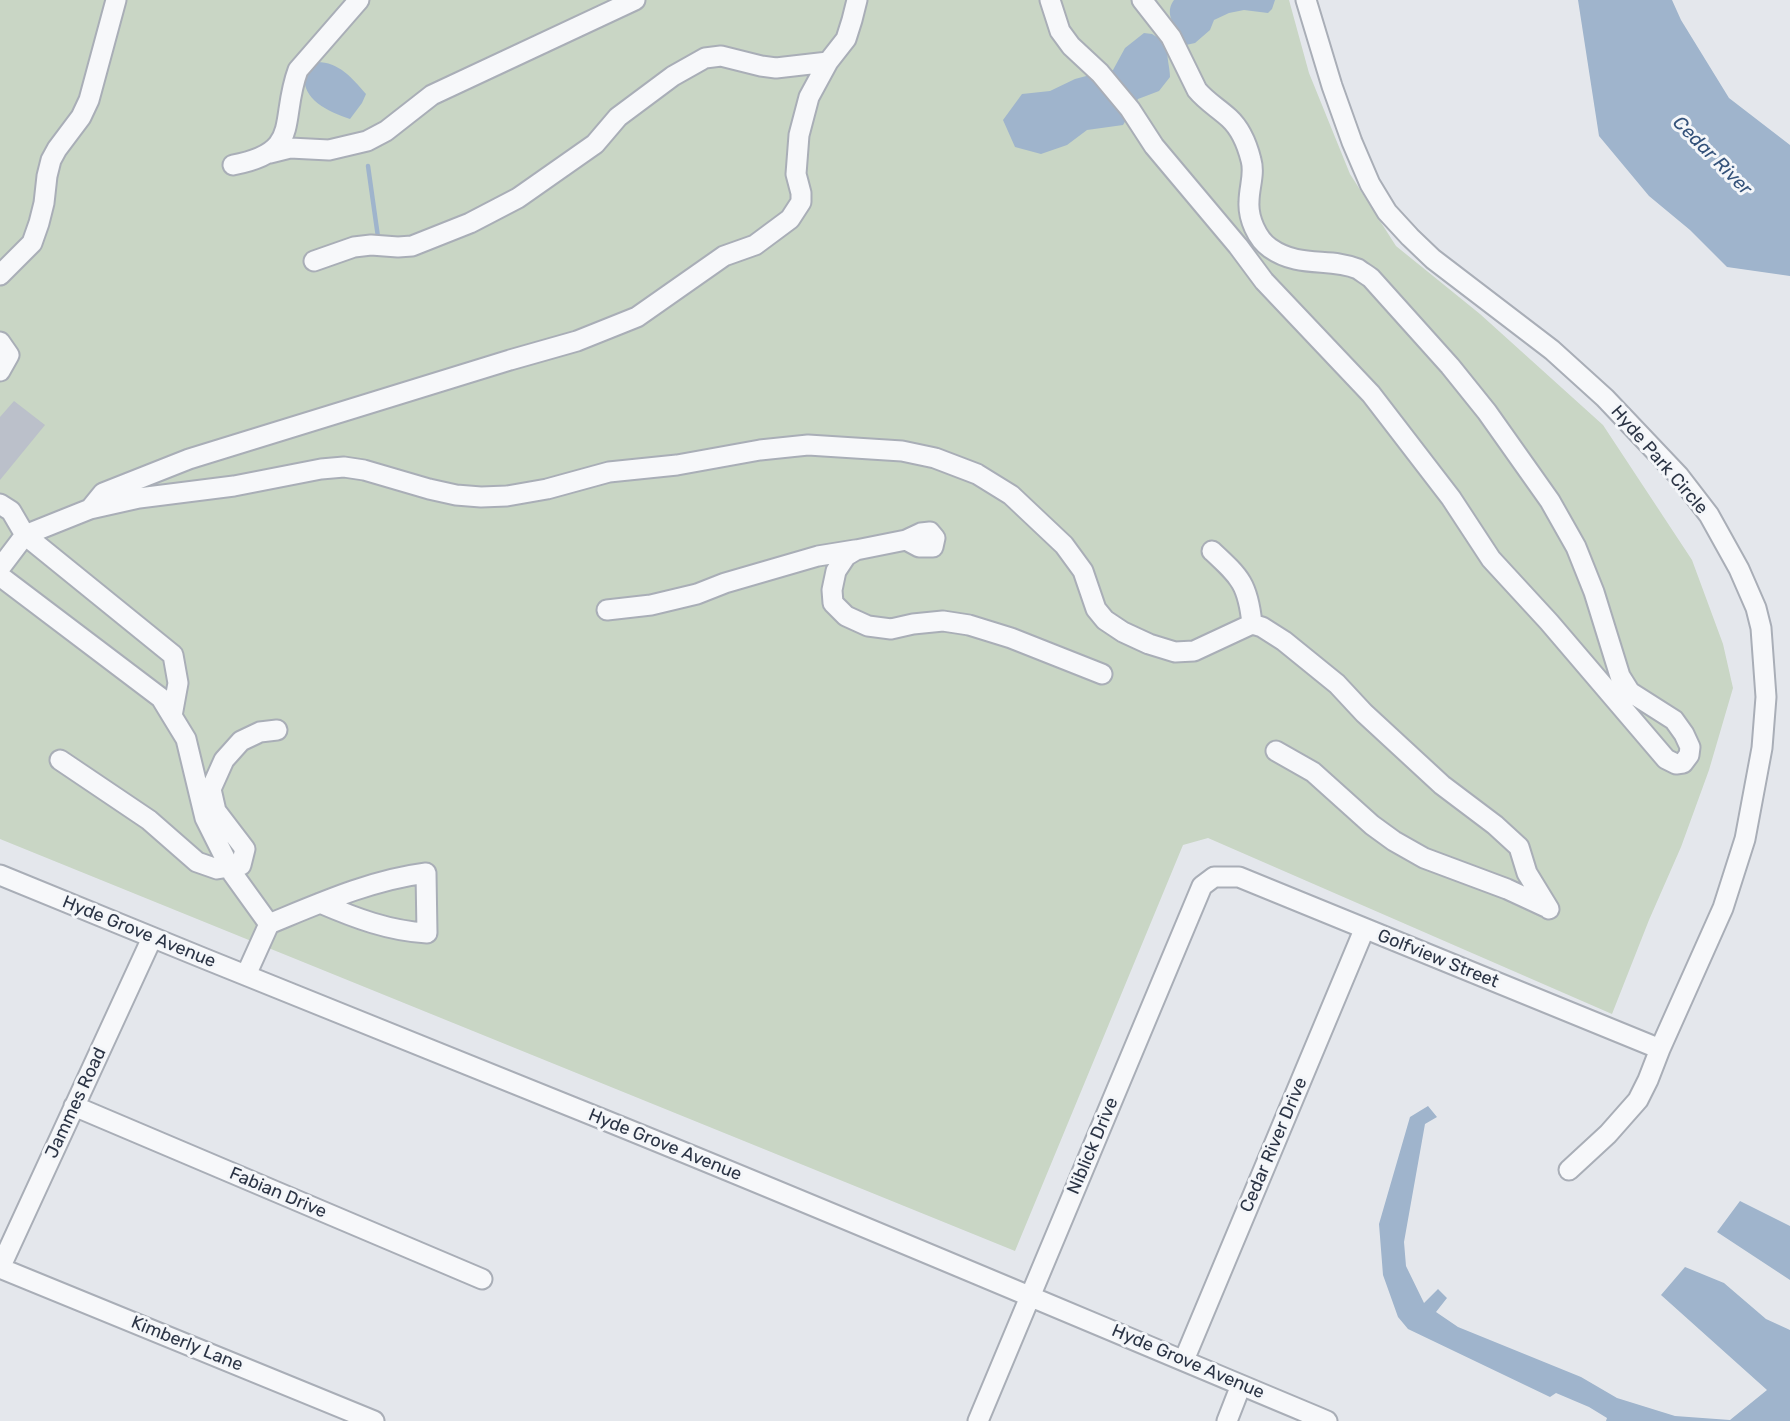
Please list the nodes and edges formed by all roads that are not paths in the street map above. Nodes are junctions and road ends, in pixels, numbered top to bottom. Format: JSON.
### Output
{"nodes":[{"id":1,"x":116,"y":0,"type":"edge"},
{"id":2,"x":359,"y":0,"type":"edge"},
{"id":3,"x":635,"y":0,"type":"edge"},
{"id":4,"x":857,"y":0,"type":"edge"},
{"id":5,"x":1050,"y":0,"type":"edge"},
{"id":6,"x":1142,"y":0,"type":"edge"},
{"id":7,"x":1306,"y":0,"type":"edge"},
{"id":8,"x":828,"y":62,"type":"junction"},
{"id":9,"x":270,"y":153,"type":"junction"},
{"id":10,"x":233,"y":165,"type":"dead end"},
{"id":11,"x":314,"y":261,"type":"dead end"},
{"id":12,"x":0,"y":275,"type":"edge"},
{"id":13,"x":0,"y":342,"type":"edge"},
{"id":14,"x":0,"y":370,"type":"edge"},
{"id":15,"x":0,"y":504,"type":"edge"},
{"id":16,"x":90,"y":509,"type":"junction"},
{"id":17,"x":25,"y":535,"type":"junction"},
{"id":18,"x":906,"y":540,"type":"dead end"},
{"id":19,"x":856,"y":550,"type":"junction"},
{"id":20,"x":1212,"y":551,"type":"dead end"},
{"id":21,"x":0,"y":569,"type":"edge"},
{"id":22,"x":0,"y":576,"type":"edge"},
{"id":23,"x":607,"y":610,"type":"dead end"},
{"id":24,"x":1252,"y":624,"type":"junction"},
{"id":25,"x":1102,"y":674,"type":"dead end"},
{"id":26,"x":172,"y":716,"type":"junction"},
{"id":27,"x":277,"y":730,"type":"dead end"},
{"id":28,"x":1276,"y":751,"type":"dead end"},
{"id":29,"x":61,"y":760,"type":"dead end"},
{"id":30,"x":229,"y":867,"type":"junction"},
{"id":31,"x":0,"y":875,"type":"edge"},
{"id":32,"x":1214,"y":877,"type":"joint"},
{"id":33,"x":320,"y":904,"type":"junction"},
{"id":34,"x":269,"y":924,"type":"junction"},
{"id":35,"x":1364,"y":930,"type":"junction"},
{"id":36,"x":152,"y":938,"type":"junction"},
{"id":37,"x":246,"y":975,"type":"junction"},
{"id":38,"x":1660,"y":1049,"type":"junction"},
{"id":39,"x":74,"y":1106,"type":"junction"},
{"id":40,"x":1569,"y":1170,"type":"dead end"},
{"id":41,"x":0,"y":1268,"type":"edge"},
{"id":42,"x":482,"y":1279,"type":"dead end"},
{"id":43,"x":1030,"y":1295,"type":"junction"},
{"id":44,"x":1184,"y":1360,"type":"junction"},
{"id":45,"x":1241,"y":1385,"type":"junction"},
{"id":46,"x":374,"y":1421,"type":"edge"},
{"id":47,"x":978,"y":1421,"type":"edge"},
{"id":48,"x":1227,"y":1421,"type":"edge"},
{"id":49,"x":1327,"y":1421,"type":"edge"}],
"edges":[{"from":1,"to":12,"type":"street"},
{"from":2,"to":9,"type":"street"},
{"from":3,"to":9,"type":"street"},
{"from":4,"to":8,"type":"street"},
{"from":5,"to":6,"type":"street"},
{"from":7,"to":38,"type":"street","name":"Hyde Park Circle"},
{"from":8,"to":11,"type":"street"},
{"from":8,"to":16,"type":"street"},
{"from":9,"to":10,"type":"street"},
{"from":13,"to":14,"type":"street"},
{"from":15,"to":17,"type":"street"},
{"from":16,"to":17,"type":"street"},
{"from":16,"to":24,"type":"street"},
{"from":17,"to":21,"type":"street"},
{"from":17,"to":26,"type":"street"},
{"from":18,"to":19,"type":"street"},
{"from":19,"to":23,"type":"street"},
{"from":19,"to":25,"type":"street"},
{"from":20,"to":24,"type":"street"},
{"from":22,"to":26,"type":"street"},
{"from":24,"to":28,"type":"street"},
{"from":26,"to":30,"type":"street"},
{"from":27,"to":30,"type":"street"},
{"from":29,"to":30,"type":"street"},
{"from":30,"to":34,"type":"street"},
{"from":31,"to":36,"type":"street","name":"Hyde Grove Avenue"},
{"from":32,"to":35,"type":"street","name":"Golfview Street"},
{"from":32,"to":43,"type":"street","name":"Niblick Drive"},
{"from":33,"to":33,"type":"street"},
{"from":33,"to":34,"type":"street"},
{"from":34,"to":37,"type":"street"},
{"from":35,"to":38,"type":"street","name":"Golfview Street"},
{"from":35,"to":44,"type":"street","name":"Cedar River Drive"},
{"from":36,"to":37,"type":"street","name":"Hyde Grove Avenue"},
{"from":36,"to":39,"type":"street","name":"Jammes Road"},
{"from":37,"to":43,"type":"street","name":"Hyde Grove Avenue"},
{"from":38,"to":40,"type":"street","name":"Hyde Park Circle"},
{"from":39,"to":41,"type":"street","name":"Jammes Road"},
{"from":39,"to":42,"type":"street","name":"Fabian Drive"},
{"from":41,"to":46,"type":"street","name":"Kimberly Lane"},
{"from":43,"to":44,"type":"street","name":"Hyde Grove Avenue"},
{"from":43,"to":47,"type":"street","name":"Niblick Drive"},
{"from":44,"to":45,"type":"street","name":"Hyde Grove Avenue"},
{"from":45,"to":48,"type":"street"},
{"from":45,"to":49,"type":"street","name":"Hyde Grove Avenue"}]}
